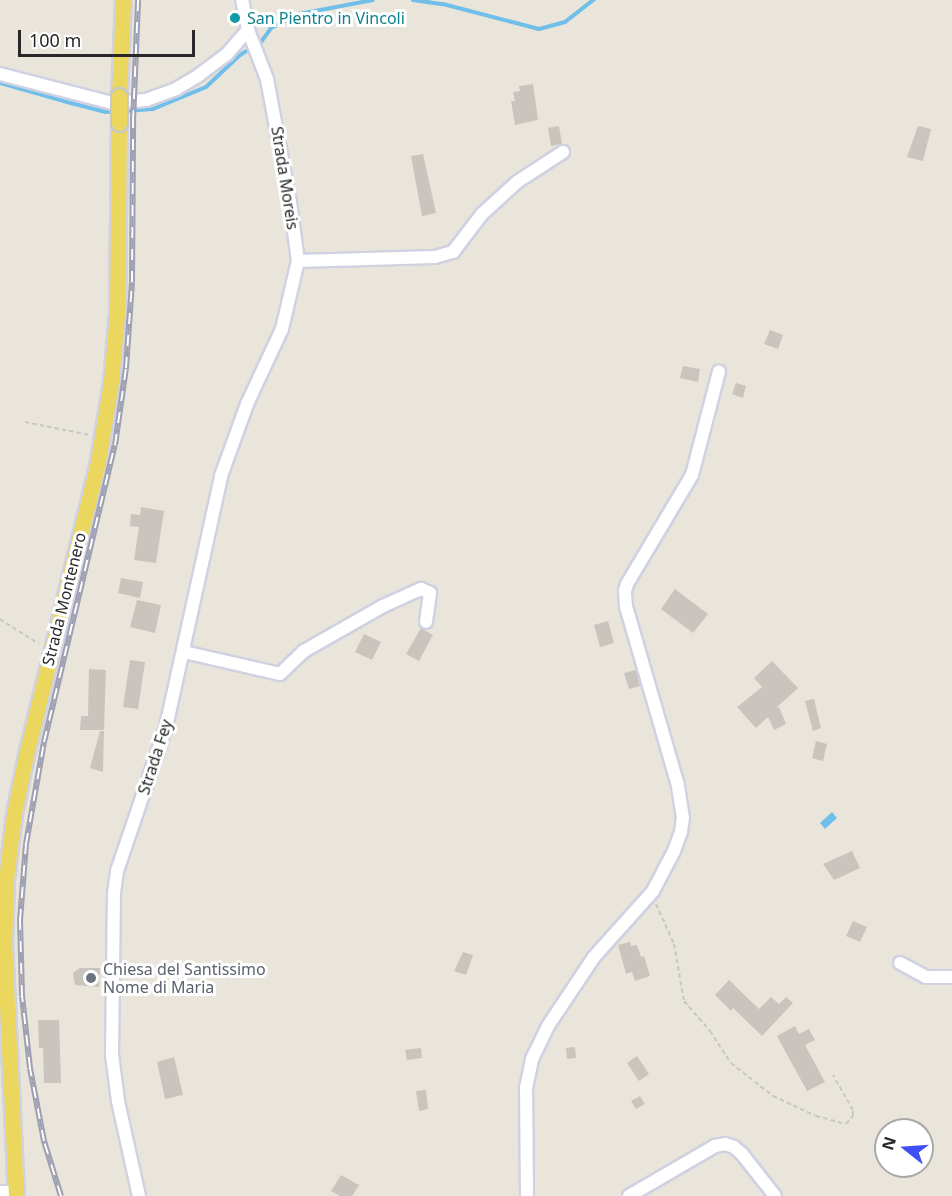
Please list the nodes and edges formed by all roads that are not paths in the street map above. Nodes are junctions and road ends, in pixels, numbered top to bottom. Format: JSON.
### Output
{"nodes":[{"id":1,"x":123,"y":0,"type":"edge"},
{"id":2,"x":242,"y":0,"type":"edge"},
{"id":3,"x":253,"y":40,"type":"junction"},
{"id":4,"x":0,"y":74,"type":"edge"},
{"id":5,"x":563,"y":152,"type":"dead end"},
{"id":6,"x":298,"y":261,"type":"junction"},
{"id":7,"x":282,"y":328,"type":"joint"},
{"id":8,"x":718,"y":371,"type":"dead end"},
{"id":9,"x":426,"y":622,"type":"dead end"},
{"id":10,"x":184,"y":652,"type":"junction"},
{"id":11,"x":900,"y":963,"type":"dead end"},
{"id":12,"x":952,"y":977,"type":"edge"},
{"id":13,"x":0,"y":1192,"type":"edge"},
{"id":14,"x":17,"y":1194,"type":"edge"},
{"id":15,"x":139,"y":1196,"type":"edge"},
{"id":16,"x":527,"y":1196,"type":"edge"},
{"id":17,"x":629,"y":1196,"type":"edge"},
{"id":18,"x":775,"y":1196,"type":"edge"}],
"edges":[{"from":1,"to":14,"type":"main road","name":"Strada Montenero","bridge":true},
{"from":2,"to":3,"type":"street","name":"Strada Moreis"},
{"from":3,"to":4,"type":"street"},
{"from":3,"to":6,"type":"street","name":"Strada Moreis"},
{"from":5,"to":6,"type":"street"},
{"from":6,"to":7,"type":"street","name":"Strada Moreis"},
{"from":7,"to":10,"type":"street","name":"Strada Fey"},
{"from":8,"to":16,"type":"street"},
{"from":9,"to":10,"type":"street"},
{"from":10,"to":15,"type":"street","name":"Strada Fey"},
{"from":11,"to":12,"type":"street"},
{"from":13,"to":14,"type":"street"},
{"from":17,"to":18,"type":"street"}]}
